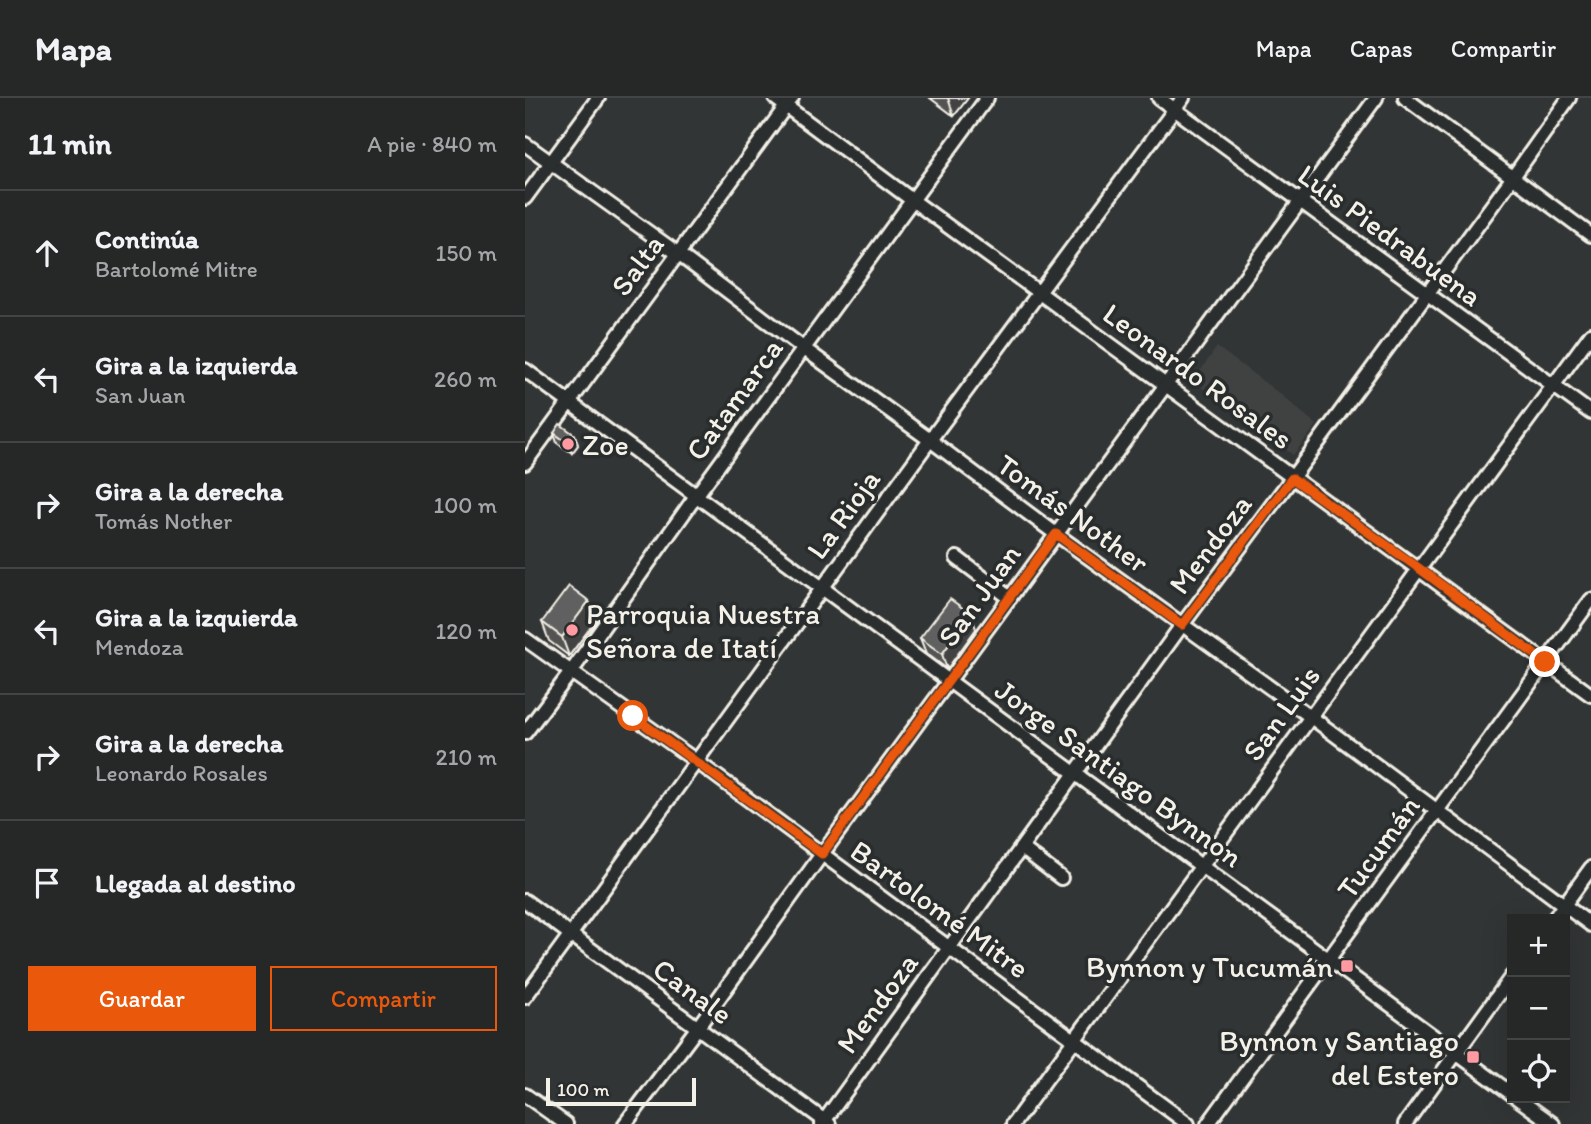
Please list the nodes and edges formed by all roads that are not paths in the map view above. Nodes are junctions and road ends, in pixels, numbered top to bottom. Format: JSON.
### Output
{"nodes":[{"id":1,"x":598,"y":98,"type":"edge"},
{"id":2,"x":775,"y":98,"type":"edge"},
{"id":3,"x":987,"y":98,"type":"edge"},
{"id":4,"x":1159,"y":98,"type":"edge"},
{"id":5,"x":1183,"y":98,"type":"edge"},
{"id":6,"x":1376,"y":98,"type":"edge"},
{"id":7,"x":1405,"y":98,"type":"edge"},
{"id":8,"x":1569,"y":98,"type":"edge"},
{"id":9,"x":789,"y":102,"type":"edge"},
{"id":10,"x":1174,"y":110,"type":"junction"},
{"id":11,"x":525,"y":144,"type":"edge"},
{"id":12,"x":551,"y":162,"type":"junction"},
{"id":13,"x":1513,"y":177,"type":"junction"},
{"id":14,"x":525,"y":198,"type":"edge"},
{"id":15,"x":912,"y":200,"type":"junction"},
{"id":16,"x":1300,"y":202,"type":"junction"},
{"id":17,"x":1591,"y":235,"type":"edge"},
{"id":18,"x":677,"y":253,"type":"junction"},
{"id":19,"x":1040,"y":292,"type":"junction"},
{"id":20,"x":1427,"y":293,"type":"junction"},
{"id":21,"x":1591,"y":334,"type":"edge"},
{"id":22,"x":803,"y":348,"type":"junction"},
{"id":23,"x":525,"y":370,"type":"edge"},
{"id":24,"x":1166,"y":385,"type":"junction"},
{"id":25,"x":1552,"y":386,"type":"junction"},
{"id":26,"x":569,"y":402,"type":"junction"},
{"id":27,"x":1591,"y":413,"type":"edge"},
{"id":28,"x":930,"y":440,"type":"junction"},
{"id":29,"x":525,"y":463,"type":"edge"},
{"id":30,"x":1292,"y":478,"type":"junction"},
{"id":31,"x":696,"y":496,"type":"junction"},
{"id":32,"x":1056,"y":534,"type":"junction"},
{"id":33,"x":957,"y":558,"type":"dead end"},
{"id":34,"x":1420,"y":569,"type":"junction"},
{"id":35,"x":821,"y":589,"type":"junction"},
{"id":36,"x":1010,"y":598,"type":"junction"},
{"id":37,"x":1591,"y":600,"type":"edge"},
{"id":38,"x":1182,"y":625,"type":"junction"},
{"id":39,"x":525,"y":639,"type":"edge"},
{"id":40,"x":1545,"y":662,"type":"junction"},
{"id":41,"x":571,"y":672,"type":"junction"},
{"id":42,"x":949,"y":682,"type":"junction"},
{"id":43,"x":1591,"y":695,"type":"edge"},
{"id":44,"x":1311,"y":717,"type":"junction"},
{"id":45,"x":525,"y":733,"type":"edge"},
{"id":46,"x":697,"y":761,"type":"junction"},
{"id":47,"x":1076,"y":774,"type":"junction"},
{"id":48,"x":1437,"y":811,"type":"junction"},
{"id":49,"x":1022,"y":848,"type":"junction"},
{"id":50,"x":822,"y":854,"type":"junction"},
{"id":51,"x":1202,"y":865,"type":"junction"},
{"id":52,"x":1591,"y":868,"type":"edge"},
{"id":53,"x":1061,"y":878,"type":"dead end"},
{"id":54,"x":525,"y":901,"type":"edge"},
{"id":55,"x":1564,"y":905,"type":"junction"},
{"id":56,"x":1558,"y":914,"type":"edge"},
{"id":57,"x":1591,"y":925,"type":"edge"},
{"id":58,"x":571,"y":934,"type":"junction"},
{"id":59,"x":949,"y":948,"type":"junction"},
{"id":60,"x":1328,"y":958,"type":"junction"},
{"id":61,"x":1511,"y":977,"type":"edge"},
{"id":62,"x":525,"y":998,"type":"edge"},
{"id":63,"x":698,"y":1027,"type":"junction"},
{"id":64,"x":1075,"y":1041,"type":"junction"},
{"id":65,"x":1456,"y":1054,"type":"junction"},
{"id":66,"x":1507,"y":1090,"type":"edge"},
{"id":67,"x":525,"y":1095,"type":"edge"},
{"id":68,"x":1524,"y":1103,"type":"edge"},
{"id":69,"x":825,"y":1123,"type":"edge"},
{"id":70,"x":565,"y":1124,"type":"edge"},
{"id":71,"x":625,"y":1124,"type":"edge"},
{"id":72,"x":1013,"y":1124,"type":"edge"},
{"id":73,"x":1188,"y":1124,"type":"edge"},
{"id":74,"x":1207,"y":1124,"type":"edge"},
{"id":75,"x":1405,"y":1124,"type":"edge"},
{"id":76,"x":1553,"y":1124,"type":"edge"}],
"edges":[{"from":1,"to":12,"type":"street"},
{"from":2,"to":9,"type":"street","name":"Leonardo Rosales"},
{"from":3,"to":15,"type":"street","name":"Catamarca"},
{"from":4,"to":10,"type":"street","name":"Luis Piedrabuena"},
{"from":5,"to":10,"type":"street","name":"La Rioja"},
{"from":6,"to":16,"type":"street","name":"San Juan"},
{"from":7,"to":13,"type":"street"},
{"from":8,"to":13,"type":"street","name":"Mendoza"},
{"from":9,"to":15,"type":"street","name":"Leonardo Rosales"},
{"from":9,"to":18,"type":"street","name":"Salta"},
{"from":10,"to":16,"type":"street","name":"Luis Piedrabuena"},
{"from":10,"to":19,"type":"street","name":"La Rioja"},
{"from":11,"to":12,"type":"street","name":"Tomás Nother"},
{"from":12,"to":14,"type":"street"},
{"from":12,"to":18,"type":"street","name":"Tomás Nother"},
{"from":13,"to":17,"type":"street"},
{"from":13,"to":20,"type":"street","name":"Mendoza"},
{"from":15,"to":19,"type":"street","name":"Leonardo Rosales"},
{"from":15,"to":22,"type":"street","name":"Catamarca"},
{"from":16,"to":20,"type":"street","name":"Luis Piedrabuena"},
{"from":16,"to":24,"type":"street","name":"San Juan"},
{"from":18,"to":22,"type":"street","name":"Tomás Nother"},
{"from":18,"to":26,"type":"street","name":"Salta"},
{"from":19,"to":24,"type":"street","name":"Leonardo Rosales"},
{"from":19,"to":28,"type":"street","name":"La Rioja"},
{"from":20,"to":25,"type":"street","name":"Luis Piedrabuena"},
{"from":20,"to":30,"type":"street","name":"Mendoza"},
{"from":21,"to":25,"type":"street","name":"San Luis"},
{"from":22,"to":28,"type":"street","name":"Tomás Nother"},
{"from":22,"to":31,"type":"street","name":"Catamarca"},
{"from":23,"to":26,"type":"street","name":"Jorge Santiago Bynnon"},
{"from":24,"to":30,"type":"street","name":"Leonardo Rosales"},
{"from":24,"to":32,"type":"street","name":"San Juan"},
{"from":25,"to":27,"type":"street","name":"Luis Piedrabuena"},
{"from":25,"to":34,"type":"street","name":"San Luis"},
{"from":26,"to":29,"type":"street","name":"Salta"},
{"from":26,"to":31,"type":"street","name":"Jorge Santiago Bynnon"},
{"from":28,"to":32,"type":"street","name":"Tomás Nother"},
{"from":28,"to":35,"type":"street","name":"La Rioja"},
{"from":30,"to":34,"type":"street","name":"Leonardo Rosales"},
{"from":30,"to":38,"type":"street","name":"Mendoza"},
{"from":31,"to":35,"type":"street","name":"Jorge Santiago Bynnon"},
{"from":31,"to":41,"type":"street","name":"Catamarca"},
{"from":32,"to":36,"type":"street","name":"San Juan"},
{"from":32,"to":38,"type":"street","name":"Tomás Nother"},
{"from":33,"to":36,"type":"street"},
{"from":34,"to":40,"type":"street","name":"Leonardo Rosales"},
{"from":34,"to":44,"type":"street","name":"San Luis"},
{"from":35,"to":42,"type":"street","name":"Jorge Santiago Bynnon"},
{"from":35,"to":46,"type":"street","name":"La Rioja"},
{"from":36,"to":42,"type":"street","name":"San Juan"},
{"from":37,"to":40,"type":"street","name":"Tucumán"},
{"from":38,"to":44,"type":"street","name":"Tomás Nother"},
{"from":38,"to":47,"type":"street","name":"Mendoza"},
{"from":39,"to":41,"type":"street","name":"Bartolomé Mitre"},
{"from":40,"to":43,"type":"street","name":"Leonardo Rosales"},
{"from":40,"to":48,"type":"street","name":"Tucumán"},
{"from":41,"to":45,"type":"street","name":"Catamarca"},
{"from":41,"to":46,"type":"street","name":"Bartolomé Mitre"},
{"from":42,"to":47,"type":"street","name":"Jorge Santiago Bynnon"},
{"from":42,"to":50,"type":"street","name":"San Juan"},
{"from":44,"to":48,"type":"street","name":"Tomás Nother"},
{"from":44,"to":51,"type":"street","name":"San Luis"},
{"from":46,"to":50,"type":"street","name":"Bartolomé Mitre"},
{"from":46,"to":58,"type":"street","name":"La Rioja"},
{"from":47,"to":49,"type":"street","name":"Mendoza"},
{"from":47,"to":51,"type":"street","name":"Jorge Santiago Bynnon"},
{"from":48,"to":55,"type":"street","name":"Tomás Nother"},
{"from":48,"to":60,"type":"street","name":"Tucumán"},
{"from":49,"to":53,"type":"street"},
{"from":49,"to":59,"type":"street","name":"Mendoza"},
{"from":50,"to":59,"type":"street","name":"Bartolomé Mitre"},
{"from":50,"to":63,"type":"street","name":"San Juan"},
{"from":51,"to":60,"type":"street","name":"Jorge Santiago Bynnon"},
{"from":51,"to":64,"type":"street","name":"San Luis"},
{"from":52,"to":55,"type":"street"},
{"from":54,"to":58,"type":"street","name":"Canale"},
{"from":55,"to":56,"type":"street"},
{"from":55,"to":57,"type":"street","name":"Tomás Nother"},
{"from":58,"to":62,"type":"street","name":"La Rioja"},
{"from":58,"to":63,"type":"street","name":"Canale"},
{"from":59,"to":64,"type":"street","name":"Bartolomé Mitre"},
{"from":59,"to":69,"type":"street","name":"Mendoza"},
{"from":60,"to":65,"type":"street","name":"Jorge Santiago Bynnon"},
{"from":60,"to":74,"type":"street","name":"Tucumán"},
{"from":61,"to":65,"type":"street"},
{"from":63,"to":69,"type":"street","name":"Canale"},
{"from":63,"to":71,"type":"street","name":"San Juan"},
{"from":64,"to":72,"type":"street","name":"San Luis"},
{"from":64,"to":73,"type":"street","name":"Bartolomé Mitre"},
{"from":65,"to":66,"type":"street","name":"Jorge Santiago Bynnon"},
{"from":65,"to":75,"type":"street"},
{"from":67,"to":70,"type":"street"},
{"from":68,"to":76,"type":"street"}]}
